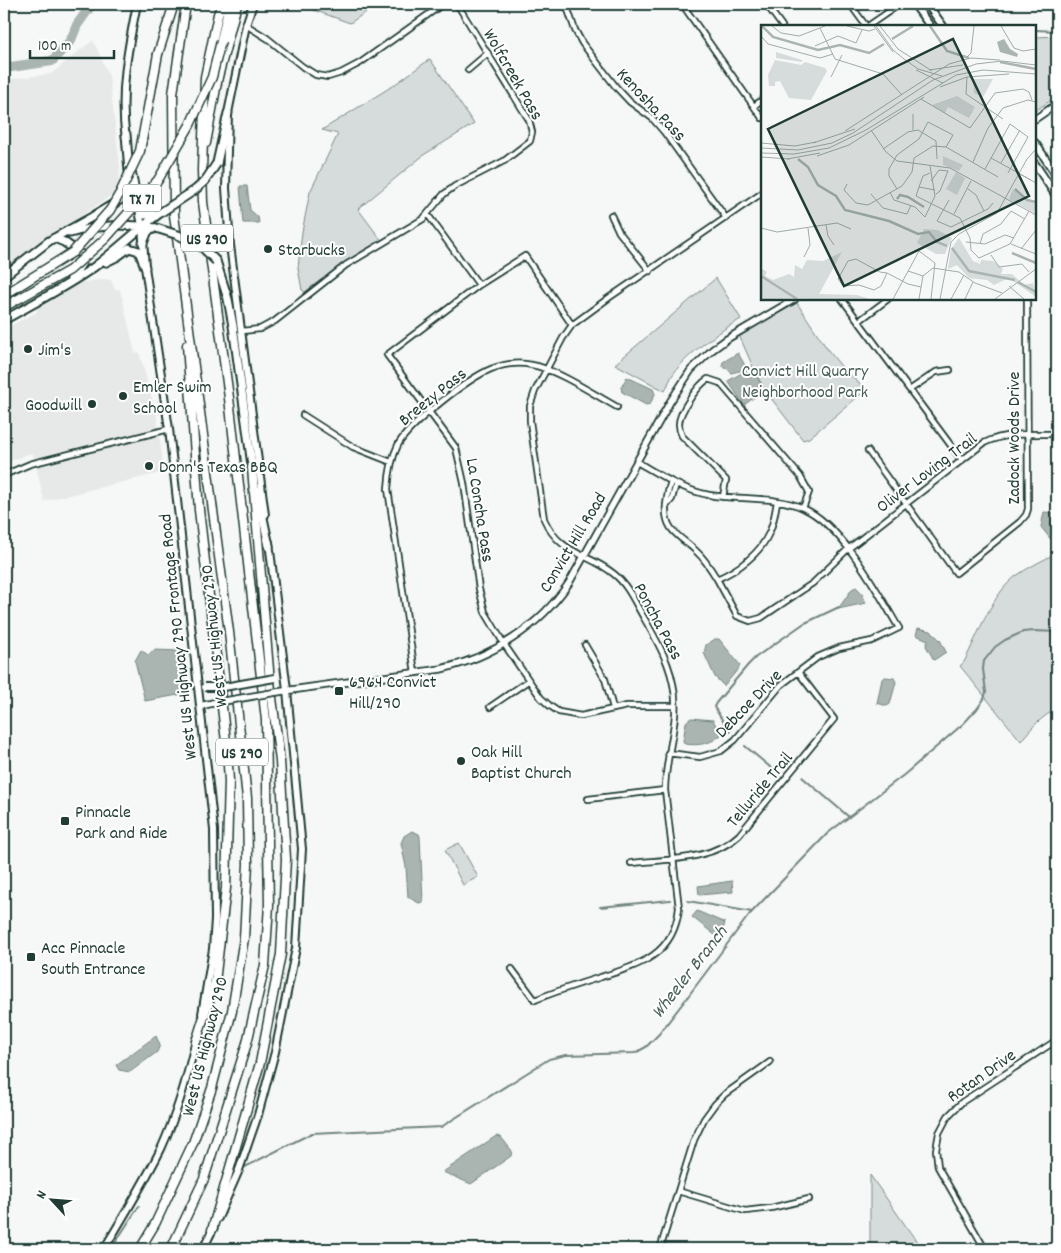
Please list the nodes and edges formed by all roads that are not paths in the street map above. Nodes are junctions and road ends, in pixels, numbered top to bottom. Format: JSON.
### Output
{"nodes":[{"id":1,"x":174,"y":4,"type":"edge"},
{"id":2,"x":186,"y":4,"type":"edge"},
{"id":3,"x":222,"y":4,"type":"edge"},
{"id":4,"x":229,"y":4,"type":"edge"},
{"id":5,"x":236,"y":4,"type":"edge"},
{"id":6,"x":253,"y":4,"type":"edge"},
{"id":7,"x":443,"y":4,"type":"edge"},
{"id":8,"x":457,"y":4,"type":"edge"},
{"id":9,"x":566,"y":4,"type":"edge"},
{"id":10,"x":682,"y":4,"type":"edge"},
{"id":11,"x":766,"y":4,"type":"edge"},
{"id":12,"x":850,"y":4,"type":"edge"},
{"id":13,"x":900,"y":4,"type":"edge"},
{"id":14,"x":914,"y":4,"type":"edge"},
{"id":15,"x":927,"y":4,"type":"edge"},
{"id":16,"x":136,"y":5,"type":"edge"},
{"id":17,"x":246,"y":25,"type":"junction"},
{"id":18,"x":781,"y":25,"type":"edge"},
{"id":19,"x":866,"y":25,"type":"edge"},
{"id":20,"x":868,"y":25,"type":"edge"},
{"id":21,"x":929,"y":25,"type":"edge"},
{"id":22,"x":942,"y":25,"type":"edge"},
{"id":23,"x":488,"y":54,"type":"junction"},
{"id":24,"x":468,"y":70,"type":"dead end"},
{"id":25,"x":761,"y":101,"type":"edge"},
{"id":26,"x":1057,"y":104,"type":"edge"},
{"id":27,"x":754,"y":106,"type":"junction"},
{"id":28,"x":228,"y":113,"type":"junction"},
{"id":29,"x":761,"y":116,"type":"edge"},
{"id":30,"x":1036,"y":118,"type":"edge"},
{"id":31,"x":126,"y":134,"type":"junction"},
{"id":32,"x":1036,"y":144,"type":"edge"},
{"id":33,"x":1036,"y":166,"type":"edge"},
{"id":34,"x":202,"y":170,"type":"junction"},
{"id":35,"x":1057,"y":176,"type":"edge"},
{"id":36,"x":761,"y":194,"type":"edge"},
{"id":37,"x":1057,"y":197,"type":"edge"},
{"id":38,"x":138,"y":210,"type":"junction"},
{"id":39,"x":160,"y":213,"type":"junction"},
{"id":40,"x":611,"y":214,"type":"dead end"},
{"id":41,"x":428,"y":215,"type":"junction"},
{"id":42,"x":726,"y":218,"type":"junction"},
{"id":43,"x":142,"y":226,"type":"junction"},
{"id":44,"x":156,"y":228,"type":"junction"},
{"id":45,"x":57,"y":236,"type":"junction"},
{"id":46,"x":143,"y":243,"type":"junction"},
{"id":47,"x":145,"y":267,"type":"junction"},
{"id":48,"x":92,"y":268,"type":"junction"},
{"id":49,"x":182,"y":268,"type":"junction"},
{"id":50,"x":650,"y":271,"type":"junction"},
{"id":51,"x":4,"y":276,"type":"edge"},
{"id":52,"x":68,"y":282,"type":"junction"},
{"id":53,"x":479,"y":285,"type":"junction"},
{"id":54,"x":4,"y":295,"type":"edge"},
{"id":55,"x":793,"y":300,"type":"edge"},
{"id":56,"x":843,"y":300,"type":"edge"},
{"id":57,"x":887,"y":300,"type":"edge"},
{"id":58,"x":1027,"y":300,"type":"edge"},
{"id":59,"x":4,"y":307,"type":"edge"},
{"id":60,"x":4,"y":320,"type":"edge"},
{"id":61,"x":859,"y":320,"type":"junction"},
{"id":62,"x":572,"y":326,"type":"junction"},
{"id":63,"x":242,"y":331,"type":"junction"},
{"id":64,"x":546,"y":368,"type":"junction"},
{"id":65,"x":950,"y":370,"type":"dead end"},
{"id":66,"x":911,"y":389,"type":"junction"},
{"id":67,"x":617,"y":407,"type":"dead end"},
{"id":68,"x":430,"y":411,"type":"junction"},
{"id":69,"x":303,"y":414,"type":"dead end"},
{"id":70,"x":169,"y":429,"type":"junction"},
{"id":71,"x":1027,"y":434,"type":"junction"},
{"id":72,"x":1057,"y":434,"type":"edge"},
{"id":73,"x":868,"y":451,"type":"dead end"},
{"id":74,"x":961,"y":459,"type":"junction"},
{"id":75,"x":391,"y":462,"type":"junction"},
{"id":76,"x":637,"y":462,"type":"junction"},
{"id":77,"x":252,"y":468,"type":"junction"},
{"id":78,"x":4,"y":475,"type":"edge"},
{"id":79,"x":674,"y":483,"type":"junction"},
{"id":80,"x":723,"y":497,"type":"junction"},
{"id":81,"x":777,"y":502,"type":"junction"},
{"id":82,"x":906,"y":504,"type":"junction"},
{"id":83,"x":803,"y":508,"type":"junction"},
{"id":84,"x":269,"y":546,"type":"junction"},
{"id":85,"x":848,"y":549,"type":"junction"},
{"id":86,"x":584,"y":557,"type":"junction"},
{"id":87,"x":717,"y":579,"type":"junction"},
{"id":88,"x":252,"y":604,"type":"junction"},
{"id":89,"x":504,"y":644,"type":"junction"},
{"id":90,"x":585,"y":645,"type":"dead end"},
{"id":91,"x":284,"y":662,"type":"junction"},
{"id":92,"x":798,"y":672,"type":"junction"},
{"id":93,"x":415,"y":673,"type":"junction"},
{"id":94,"x":196,"y":677,"type":"junction"},
{"id":95,"x":272,"y":680,"type":"junction"},
{"id":96,"x":528,"y":681,"type":"junction"},
{"id":97,"x":287,"y":690,"type":"junction"},
{"id":98,"x":200,"y":706,"type":"junction"},
{"id":99,"x":675,"y":706,"type":"junction"},
{"id":100,"x":490,"y":707,"type":"dead end"},
{"id":101,"x":613,"y":708,"type":"junction"},
{"id":102,"x":668,"y":753,"type":"junction"},
{"id":103,"x":665,"y":790,"type":"junction"},
{"id":104,"x":588,"y":799,"type":"dead end"},
{"id":105,"x":674,"y":858,"type":"junction"},
{"id":106,"x":631,"y":863,"type":"dead end"},
{"id":107,"x":512,"y":969,"type":"dead end"},
{"id":108,"x":1057,"y":1040,"type":"edge"},
{"id":109,"x":196,"y":1042,"type":"junction"},
{"id":110,"x":770,"y":1062,"type":"dead end"},
{"id":111,"x":678,"y":1191,"type":"junction"},
{"id":112,"x":809,"y":1199,"type":"dead end"},
{"id":113,"x":212,"y":1230,"type":"junction"},
{"id":114,"x":104,"y":1249,"type":"edge"},
{"id":115,"x":140,"y":1249,"type":"edge"},
{"id":116,"x":170,"y":1249,"type":"edge"},
{"id":117,"x":203,"y":1249,"type":"edge"},
{"id":118,"x":660,"y":1249,"type":"edge"},
{"id":119,"x":985,"y":1249,"type":"edge"}],
"edges":[{"from":1,"to":54,"type":"highway","number":"TX 71","bridge":true},
{"from":2,"to":49,"type":"highway","name":"West US Highway 290","number":"US 290"},
{"from":3,"to":34,"type":"highway","name":"West US Highway 290","number":"US 290"},
{"from":4,"to":59,"type":"highway","number":"TX 71","bridge":true},
{"from":5,"to":34,"type":"highway"},
{"from":6,"to":17,"type":"main road"},
{"from":7,"to":17,"type":"street"},
{"from":8,"to":23,"type":"street","name":"Wolfcreek Pass"},
{"from":9,"to":42,"type":"street","name":"Kenosha Pass"},
{"from":10,"to":27,"type":"street"},
{"from":11,"to":18,"type":"street"},
{"from":12,"to":19,"type":"street"},
{"from":13,"to":20,"type":"street"},
{"from":14,"to":21,"type":"main road"},
{"from":15,"to":22,"type":"main road"},
{"from":16,"to":31,"type":"main road","name":"West US Highway 290 Frontage Road"},
{"from":17,"to":28,"type":"main road"},
{"from":23,"to":24,"type":"street"},
{"from":23,"to":41,"type":"street","name":"Wolfcreek Pass"},
{"from":25,"to":27,"type":"street"},
{"from":26,"to":30,"type":"street"},
{"from":27,"to":29,"type":"street"},
{"from":28,"to":39,"type":"main road","bridge":true},
{"from":28,"to":63,"type":"main road"},
{"from":31,"to":38,"type":"main road","name":"West US Highway 290 Frontage Road"},
{"from":31,"to":45,"type":"main road"},
{"from":32,"to":35,"type":"main road"},
{"from":33,"to":37,"type":"main road"},
{"from":34,"to":88,"type":"highway","name":"West US Highway 290","number":"US 290"},
{"from":36,"to":42,"type":"street","name":"Poncha Pass"},
{"from":38,"to":39,"type":"main road"},
{"from":38,"to":43,"type":"main road","name":"West US Highway 290 Frontage Road"},
{"from":39,"to":43,"type":"main road"},
{"from":40,"to":50,"type":"street"},
{"from":41,"to":53,"type":"street"},
{"from":41,"to":63,"type":"street","name":"Wolfcreek Pass"},
{"from":42,"to":50,"type":"street","name":"Poncha Pass"},
{"from":43,"to":44,"type":"main road"},
{"from":43,"to":45,"type":"main road"},
{"from":43,"to":46,"type":"main road","name":"West US Highway 290 Frontage Road"},
{"from":43,"to":48,"type":"main road"},
{"from":44,"to":46,"type":"main road"},
{"from":44,"to":77,"type":"main road","bridge":true},
{"from":45,"to":51,"type":"main road"},
{"from":45,"to":52,"type":"main road"},
{"from":46,"to":47,"type":"main road","name":"West US Highway 290 Frontage Road"},
{"from":47,"to":48,"type":"main road"},
{"from":47,"to":70,"type":"main road","name":"West US Highway 290 Frontage Road"},
{"from":48,"to":52,"type":"main road"},
{"from":49,"to":109,"type":"highway","number":"US 290"},
{"from":49,"to":115,"type":"highway","name":"West US Highway 290","number":"US 290"},
{"from":50,"to":62,"type":"street","name":"Poncha Pass"},
{"from":52,"to":60,"type":"main road"},
{"from":53,"to":62,"type":"street","name":"La Concha Pass"},
{"from":53,"to":68,"type":"street","name":"La Concha Pass"},
{"from":55,"to":76,"type":"street","name":"Convict Hill Road"},
{"from":56,"to":61,"type":"street"},
{"from":57,"to":61,"type":"street"},
{"from":58,"to":71,"type":"street","name":"Zadock Woods Drive"},
{"from":61,"to":66,"type":"street"},
{"from":62,"to":64,"type":"street","name":"Poncha Pass"},
{"from":63,"to":84,"type":"main road"},
{"from":64,"to":67,"type":"street","name":"Breezy Pass"},
{"from":64,"to":68,"type":"street","name":"Breezy Pass"},
{"from":64,"to":86,"type":"street","name":"Poncha Pass"},
{"from":65,"to":66,"type":"street"},
{"from":66,"to":74,"type":"street"},
{"from":68,"to":75,"type":"street","name":"Breezy Pass"},
{"from":68,"to":89,"type":"street","name":"La Concha Pass"},
{"from":69,"to":75,"type":"street"},
{"from":70,"to":78,"type":"street"},
{"from":70,"to":94,"type":"main road","name":"West US Highway 290 Frontage Road"},
{"from":71,"to":72,"type":"street","name":"Oliver Loving Trail"},
{"from":71,"to":74,"type":"street","name":"Oliver Loving Trail"},
{"from":71,"to":82,"type":"street","name":"Zadock Woods Drive"},
{"from":73,"to":82,"type":"street"},
{"from":74,"to":82,"type":"street","name":"Oliver Loving Trail"},
{"from":75,"to":93,"type":"street","name":"Breezy Pass"},
{"from":76,"to":79,"type":"street"},
{"from":76,"to":86,"type":"street","name":"Convict Hill Road"},
{"from":77,"to":84,"type":"main road"},
{"from":77,"to":95,"type":"highway"},
{"from":79,"to":80,"type":"street"},
{"from":79,"to":87,"type":"street","name":"Oliver Loving Trail"},
{"from":80,"to":81,"type":"street"},
{"from":80,"to":83,"type":"street"},
{"from":81,"to":83,"type":"street"},
{"from":81,"to":87,"type":"street"},
{"from":82,"to":85,"type":"street","name":"Oliver Loving Trail"},
{"from":83,"to":85,"type":"street"},
{"from":84,"to":91,"type":"main road"},
{"from":85,"to":87,"type":"street","name":"Oliver Loving Trail"},
{"from":85,"to":92,"type":"street","name":"Debcoe Drive"},
{"from":86,"to":89,"type":"street","name":"Convict Hill Road"},
{"from":86,"to":99,"type":"street","name":"Poncha Pass"},
{"from":88,"to":95,"type":"highway"},
{"from":88,"to":116,"type":"highway","name":"West US Highway 290","number":"US 290"},
{"from":89,"to":93,"type":"street","name":"Convict Hill Road"},
{"from":89,"to":96,"type":"street","name":"La Concha Pass"},
{"from":90,"to":101,"type":"street"},
{"from":91,"to":95,"type":"main road"},
{"from":91,"to":97,"type":"main road"},
{"from":92,"to":102,"type":"street","name":"Debcoe Drive"},
{"from":92,"to":105,"type":"street","name":"Telluride Trail"},
{"from":93,"to":97,"type":"street","name":"Convict Hill Road"},
{"from":94,"to":95,"type":"main road","bridge":true},
{"from":94,"to":98,"type":"main road","name":"West US Highway 290 Frontage Road"},
{"from":95,"to":113,"type":"highway"},
{"from":96,"to":100,"type":"street"},
{"from":96,"to":101,"type":"street","name":"La Concha Pass"},
{"from":97,"to":98,"type":"street","name":"Convict Hill Road","bridge":true},
{"from":97,"to":113,"type":"main road"},
{"from":98,"to":109,"type":"main road","name":"West US Highway 290 Frontage Road"},
{"from":99,"to":101,"type":"street","name":"La Concha Pass"},
{"from":99,"to":102,"type":"street","name":"Poncha Pass"},
{"from":102,"to":103,"type":"street","name":"Poncha Pass"},
{"from":103,"to":104,"type":"street"},
{"from":103,"to":105,"type":"street","name":"Poncha Pass"},
{"from":105,"to":106,"type":"street","name":"Telluride Trail"},
{"from":105,"to":107,"type":"street","name":"Poncha Pass"},
{"from":108,"to":119,"type":"street","name":"Rotan Drive"},
{"from":109,"to":114,"type":"main road","name":"West US Highway 290 Frontage Road"},
{"from":110,"to":111,"type":"street"},
{"from":111,"to":112,"type":"street"},
{"from":111,"to":118,"type":"street"},
{"from":113,"to":117,"type":"main road"}]}
